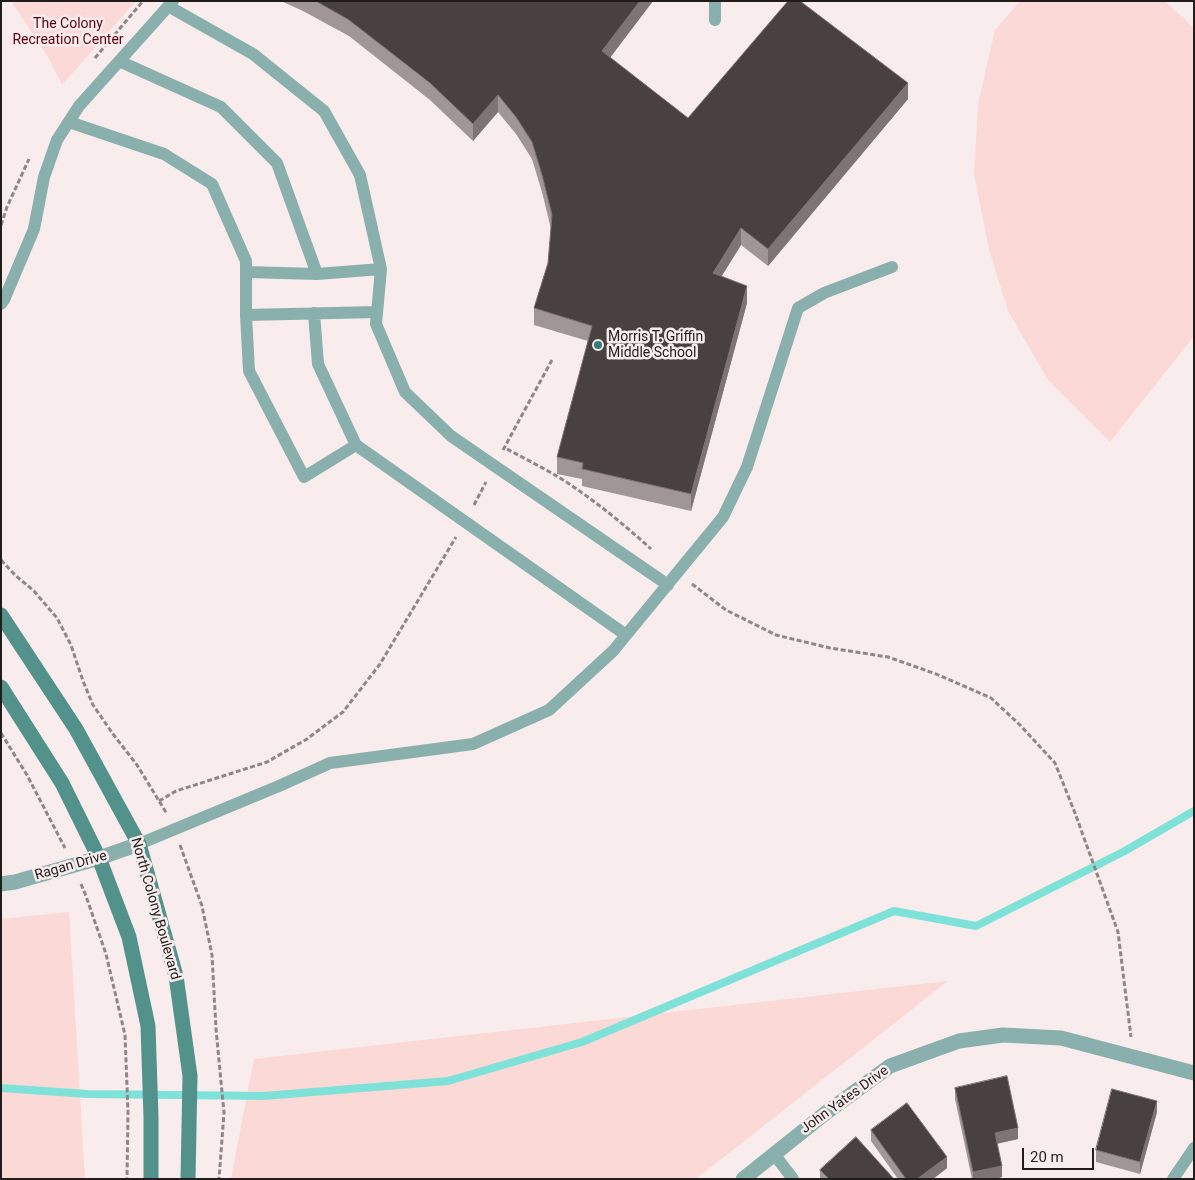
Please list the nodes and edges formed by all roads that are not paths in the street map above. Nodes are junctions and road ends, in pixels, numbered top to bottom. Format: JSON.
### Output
{"nodes":[{"id":1,"x":715,"y":1,"type":"edge"},
{"id":2,"x":170,"y":4,"type":"edge"},
{"id":3,"x":715,"y":20,"type":"dead end"},
{"id":4,"x":119,"y":61,"type":"junction"},
{"id":5,"x":69,"y":122,"type":"junction"},
{"id":6,"x":892,"y":267,"type":"dead end"},
{"id":7,"x":381,"y":270,"type":"junction"},
{"id":8,"x":246,"y":272,"type":"junction"},
{"id":9,"x":317,"y":274,"type":"junction"},
{"id":10,"x":1,"y":304,"type":"edge"},
{"id":11,"x":377,"y":312,"type":"junction"},
{"id":12,"x":314,"y":313,"type":"junction"},
{"id":13,"x":246,"y":315,"type":"junction"},
{"id":14,"x":356,"y":445,"type":"junction"},
{"id":15,"x":668,"y":585,"type":"junction"},
{"id":16,"x":1,"y":615,"type":"edge"},
{"id":17,"x":626,"y":635,"type":"junction"},
{"id":18,"x":1,"y":687,"type":"edge"},
{"id":19,"x":6,"y":706,"type":"edge"},
{"id":20,"x":139,"y":844,"type":"junction"},
{"id":21,"x":99,"y":858,"type":"junction"},
{"id":22,"x":1,"y":884,"type":"edge"},
{"id":23,"x":1194,"y":1073,"type":"edge"},
{"id":24,"x":1194,"y":1148,"type":"edge"},
{"id":25,"x":774,"y":1154,"type":"junction"},
{"id":26,"x":151,"y":1179,"type":"edge"},
{"id":27,"x":188,"y":1179,"type":"edge"},
{"id":28,"x":743,"y":1179,"type":"edge"},
{"id":29,"x":793,"y":1179,"type":"edge"},
{"id":30,"x":1173,"y":1179,"type":"edge"}],
"edges":[{"from":1,"to":3,"type":"lane"},
{"from":2,"to":4,"type":"lane"},
{"from":2,"to":7,"type":"lane"},
{"from":4,"to":5,"type":"lane"},
{"from":4,"to":9,"type":"lane"},
{"from":5,"to":8,"type":"lane"},
{"from":5,"to":10,"type":"lane"},
{"from":6,"to":15,"type":"lane"},
{"from":7,"to":9,"type":"lane"},
{"from":7,"to":11,"type":"lane"},
{"from":8,"to":9,"type":"lane"},
{"from":8,"to":13,"type":"lane"},
{"from":11,"to":12,"type":"lane"},
{"from":11,"to":15,"type":"lane"},
{"from":12,"to":13,"type":"lane"},
{"from":12,"to":14,"type":"lane"},
{"from":13,"to":14,"type":"lane"},
{"from":14,"to":17,"type":"lane"},
{"from":15,"to":17,"type":"lane"},
{"from":16,"to":20,"type":"main road","name":"North Colony Boulevard"},
{"from":17,"to":20,"type":"lane"},
{"from":18,"to":19,"type":"main road"},
{"from":19,"to":21,"type":"main road"},
{"from":20,"to":21,"type":"street","name":"Ragan Drive"},
{"from":20,"to":27,"type":"main road","name":"North Colony Boulevard"},
{"from":21,"to":22,"type":"street","name":"Ragan Drive"},
{"from":21,"to":26,"type":"main road"},
{"from":23,"to":25,"type":"street","name":"John Yates Drive"},
{"from":24,"to":30,"type":"lane"},
{"from":25,"to":28,"type":"street","name":"John Yates Drive"},
{"from":25,"to":29,"type":"lane"}]}
